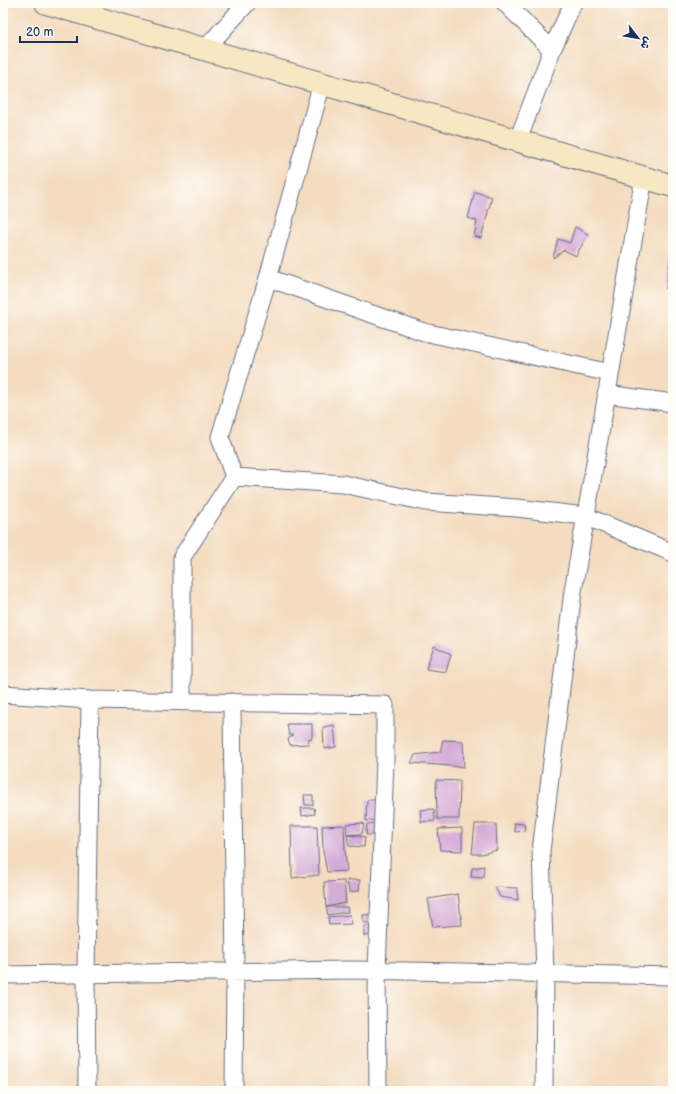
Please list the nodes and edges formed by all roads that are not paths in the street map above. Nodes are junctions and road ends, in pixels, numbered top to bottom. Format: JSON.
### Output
{"nodes":[{"id":1,"x":46,"y":3,"type":"edge"},
{"id":2,"x":247,"y":3,"type":"edge"},
{"id":3,"x":505,"y":3,"type":"edge"},
{"id":4,"x":573,"y":3,"type":"edge"},
{"id":5,"x":84,"y":8,"type":"edge"},
{"id":6,"x":205,"y":49,"type":"junction"},
{"id":7,"x":552,"y":50,"type":"junction"},
{"id":8,"x":322,"y":83,"type":"junction"},
{"id":9,"x":518,"y":140,"type":"junction"},
{"id":10,"x":644,"y":177,"type":"junction"},
{"id":11,"x":673,"y":186,"type":"edge"},
{"id":12,"x":268,"y":278,"type":"junction"},
{"id":13,"x":610,"y":373,"type":"junction"},
{"id":14,"x":606,"y":394,"type":"junction"},
{"id":15,"x":673,"y":403,"type":"edge"},
{"id":16,"x":234,"y":477,"type":"junction"},
{"id":17,"x":585,"y":516,"type":"junction"},
{"id":18,"x":673,"y":553,"type":"edge"},
{"id":19,"x":3,"y":694,"type":"edge"},
{"id":20,"x":90,"y":700,"type":"junction"},
{"id":21,"x":182,"y":702,"type":"junction"},
{"id":22,"x":232,"y":702,"type":"junction"},
{"id":23,"x":377,"y":971,"type":"junction"},
{"id":24,"x":235,"y":972,"type":"junction"},
{"id":25,"x":86,"y":974,"type":"junction"},
{"id":26,"x":545,"y":974,"type":"junction"},
{"id":27,"x":3,"y":975,"type":"edge"},
{"id":28,"x":673,"y":976,"type":"edge"},
{"id":29,"x":87,"y":1091,"type":"edge"},
{"id":30,"x":234,"y":1091,"type":"edge"},
{"id":31,"x":378,"y":1091,"type":"edge"},
{"id":32,"x":544,"y":1091,"type":"edge"}],
"edges":[{"from":1,"to":5,"type":"main road"},
{"from":2,"to":6,"type":"street"},
{"from":3,"to":7,"type":"street"},
{"from":4,"to":7,"type":"street"},
{"from":5,"to":6,"type":"main road"},
{"from":6,"to":8,"type":"main road"},
{"from":7,"to":9,"type":"street"},
{"from":8,"to":9,"type":"main road"},
{"from":8,"to":12,"type":"street"},
{"from":9,"to":10,"type":"main road"},
{"from":10,"to":11,"type":"main road"},
{"from":10,"to":13,"type":"street"},
{"from":12,"to":13,"type":"street"},
{"from":12,"to":16,"type":"street"},
{"from":13,"to":14,"type":"street"},
{"from":14,"to":15,"type":"street"},
{"from":14,"to":17,"type":"street"},
{"from":16,"to":17,"type":"street"},
{"from":16,"to":21,"type":"street"},
{"from":17,"to":18,"type":"street"},
{"from":17,"to":26,"type":"street"},
{"from":19,"to":20,"type":"street"},
{"from":20,"to":21,"type":"street"},
{"from":20,"to":25,"type":"street"},
{"from":21,"to":22,"type":"street"},
{"from":22,"to":23,"type":"street"},
{"from":22,"to":24,"type":"street"},
{"from":23,"to":24,"type":"street"},
{"from":23,"to":26,"type":"street"},
{"from":23,"to":31,"type":"street"},
{"from":24,"to":25,"type":"street"},
{"from":24,"to":30,"type":"street"},
{"from":25,"to":27,"type":"street"},
{"from":25,"to":29,"type":"street"},
{"from":26,"to":28,"type":"street"},
{"from":26,"to":32,"type":"street"}]}
